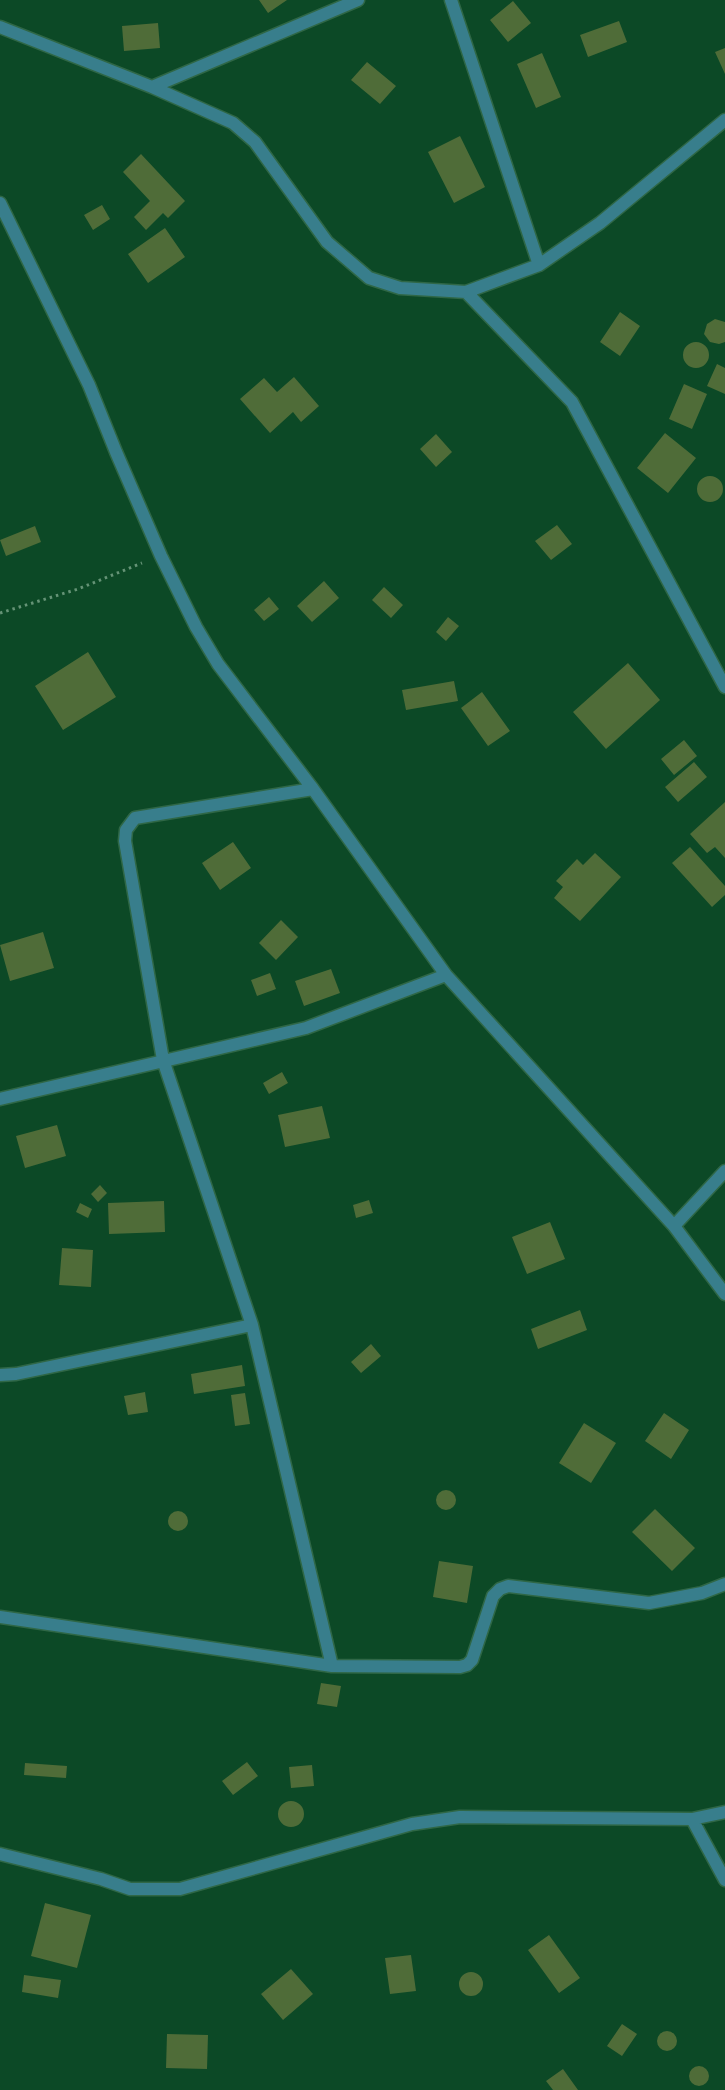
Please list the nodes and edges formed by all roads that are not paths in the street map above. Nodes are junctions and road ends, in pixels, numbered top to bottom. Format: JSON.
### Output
{"nodes":[{"id":1,"x":358,"y":0,"type":"edge"},
{"id":2,"x":451,"y":0,"type":"edge"},
{"id":3,"x":0,"y":27,"type":"edge"},
{"id":4,"x":152,"y":87,"type":"junction"},
{"id":5,"x":725,"y":120,"type":"edge"},
{"id":6,"x":0,"y":203,"type":"edge"},
{"id":7,"x":539,"y":265,"type":"junction"},
{"id":8,"x":466,"y":292,"type":"junction"},
{"id":9,"x":725,"y":687,"type":"edge"},
{"id":10,"x":313,"y":789,"type":"junction"},
{"id":11,"x":446,"y":975,"type":"junction"},
{"id":12,"x":163,"y":1060,"type":"junction"},
{"id":13,"x":0,"y":1099,"type":"edge"},
{"id":14,"x":725,"y":1171,"type":"edge"},
{"id":15,"x":674,"y":1226,"type":"junction"},
{"id":16,"x":725,"y":1294,"type":"edge"},
{"id":17,"x":252,"y":1325,"type":"junction"},
{"id":18,"x":0,"y":1375,"type":"edge"},
{"id":19,"x":725,"y":1584,"type":"edge"},
{"id":20,"x":0,"y":1617,"type":"edge"},
{"id":21,"x":332,"y":1666,"type":"junction"},
{"id":22,"x":725,"y":1812,"type":"edge"},
{"id":23,"x":692,"y":1819,"type":"junction"},
{"id":24,"x":0,"y":1854,"type":"edge"},
{"id":25,"x":725,"y":1880,"type":"edge"}],
"edges":[{"from":1,"to":4,"type":"street"},
{"from":2,"to":7,"type":"street"},
{"from":3,"to":4,"type":"street"},
{"from":4,"to":8,"type":"street"},
{"from":5,"to":7,"type":"street"},
{"from":6,"to":10,"type":"street"},
{"from":7,"to":8,"type":"street"},
{"from":8,"to":9,"type":"street"},
{"from":10,"to":11,"type":"street"},
{"from":10,"to":12,"type":"street"},
{"from":11,"to":12,"type":"street"},
{"from":11,"to":15,"type":"street"},
{"from":12,"to":13,"type":"street"},
{"from":12,"to":17,"type":"street"},
{"from":14,"to":15,"type":"street"},
{"from":15,"to":16,"type":"street"},
{"from":17,"to":18,"type":"street"},
{"from":17,"to":21,"type":"street"},
{"from":19,"to":21,"type":"street"},
{"from":20,"to":21,"type":"street"},
{"from":22,"to":23,"type":"street"},
{"from":23,"to":24,"type":"street"},
{"from":23,"to":25,"type":"street"}]}
